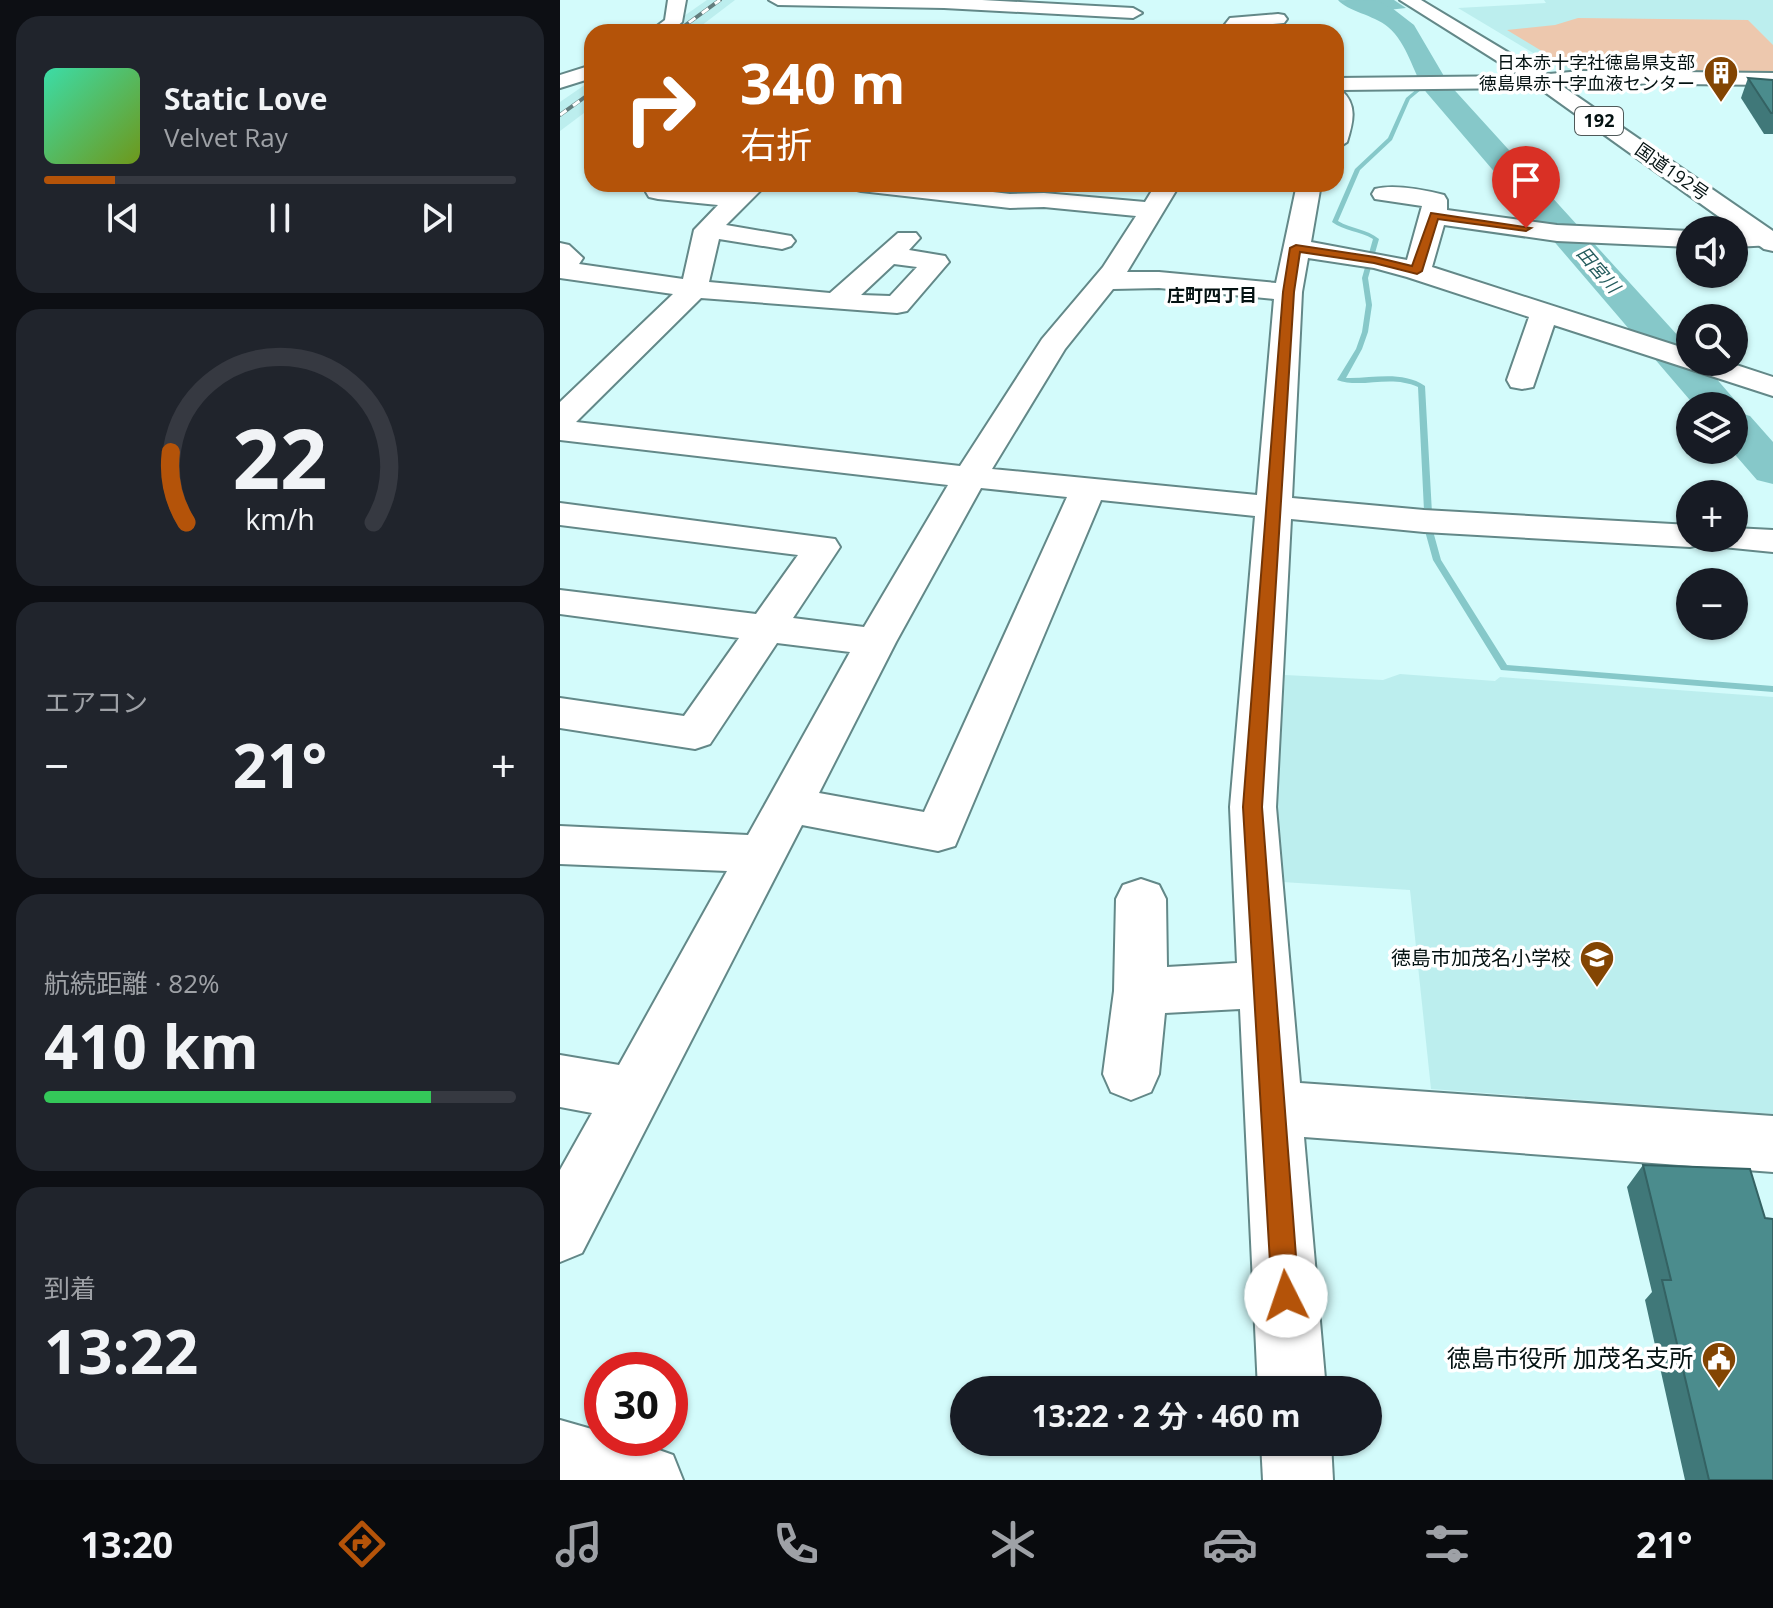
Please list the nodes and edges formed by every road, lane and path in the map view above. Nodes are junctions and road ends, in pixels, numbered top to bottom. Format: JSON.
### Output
{"nodes":[{"id":1,"x":677,"y":0,"type":"edge"},
{"id":2,"x":778,"y":0,"type":"edge"},
{"id":3,"x":855,"y":1,"type":"edge"},
{"id":4,"x":1256,"y":1,"type":"edge"},
{"id":5,"x":1422,"y":3,"type":"edge"},
{"id":6,"x":936,"y":9,"type":"edge"},
{"id":7,"x":1133,"y":13,"type":"dead end"},
{"id":8,"x":1008,"y":15,"type":"dead end"},
{"id":9,"x":1278,"y":19,"type":"junction"},
{"id":10,"x":670,"y":24,"type":"edge"},
{"id":11,"x":1245,"y":24,"type":"edge"},
{"id":12,"x":1284,"y":24,"type":"edge"},
{"id":13,"x":584,"y":74,"type":"edge"},
{"id":14,"x":1773,"y":79,"type":"edge"},
{"id":15,"x":1550,"y":80,"type":"junction"},
{"id":16,"x":560,"y":82,"type":"edge"},
{"id":17,"x":1344,"y":84,"type":"edge"},
{"id":18,"x":658,"y":192,"type":"dead end"},
{"id":19,"x":747,"y":192,"type":"edge"},
{"id":20,"x":931,"y":192,"type":"edge"},
{"id":21,"x":1307,"y":192,"type":"edge"},
{"id":22,"x":1384,"y":194,"type":"dead end"},
{"id":23,"x":1160,"y":197,"type":"edge"},
{"id":24,"x":1434,"y":216,"type":"junction"},
{"id":25,"x":707,"y":230,"type":"junction"},
{"id":26,"x":1771,"y":236,"type":"edge"},
{"id":27,"x":1676,"y":238,"type":"edge"},
{"id":28,"x":1748,"y":238,"type":"edge"},
{"id":29,"x":782,"y":241,"type":"dead end"},
{"id":30,"x":1296,"y":248,"type":"junction"},
{"id":31,"x":1417,"y":271,"type":"junction"},
{"id":32,"x":560,"y":272,"type":"edge"},
{"id":33,"x":1105,"y":281,"type":"junction"},
{"id":34,"x":694,"y":289,"type":"junction"},
{"id":35,"x":1288,"y":292,"type":"junction"},
{"id":36,"x":837,"y":302,"type":"junction"},
{"id":37,"x":672,"y":312,"type":"junction"},
{"id":38,"x":1551,"y":315,"type":"junction"},
{"id":39,"x":1676,"y":356,"type":"edge"},
{"id":40,"x":1738,"y":376,"type":"edge"},
{"id":41,"x":1522,"y":380,"type":"dead end"},
{"id":42,"x":1773,"y":387,"type":"edge"},
{"id":43,"x":560,"y":420,"type":"edge"},
{"id":44,"x":560,"y":430,"type":"edge"},
{"id":45,"x":970,"y":477,"type":"junction"},
{"id":46,"x":1088,"y":489,"type":"junction"},
{"id":47,"x":1271,"y":507,"type":"junction"},
{"id":48,"x":560,"y":514,"type":"edge"},
{"id":49,"x":1676,"y":535,"type":"edge"},
{"id":50,"x":1748,"y":539,"type":"edge"},
{"id":51,"x":1773,"y":541,"type":"edge"},
{"id":52,"x":560,"y":602,"type":"edge"},
{"id":53,"x":766,"y":628,"type":"junction"},
{"id":54,"x":876,"y":642,"type":"junction"},
{"id":55,"x":560,"y":713,"type":"edge"},
{"id":56,"x":790,"y":805,"type":"junction"},
{"id":57,"x":560,"y":845,"type":"edge"},
{"id":58,"x":760,"y":854,"type":"junction"},
{"id":59,"x":1141,"y":899,"type":"dead end"},
{"id":60,"x":1264,"y":985,"type":"junction"},
{"id":61,"x":1141,"y":991,"type":"junction"},
{"id":62,"x":1131,"y":1074,"type":"dead end"},
{"id":63,"x":560,"y":1081,"type":"edge"},
{"id":64,"x":632,"y":1093,"type":"junction"},
{"id":65,"x":1273,"y":1108,"type":"junction"},
{"id":66,"x":1773,"y":1144,"type":"edge"},
{"id":67,"x":560,"y":1231,"type":"edge"},
{"id":68,"x":1291,"y":1376,"type":"edge"},
{"id":69,"x":560,"y":1455,"type":"edge"},
{"id":70,"x":1297,"y":1456,"type":"edge"},
{"id":71,"x":648,"y":1480,"type":"edge"},
{"id":72,"x":1298,"y":1480,"type":"edge"}],
"edges":[{"from":1,"to":10,"type":"main road"},
{"from":2,"to":3,"type":"main road"},
{"from":3,"to":6,"type":"main road"},
{"from":4,"to":9,"type":"main road"},
{"from":5,"to":15,"type":"main road","name":"国道192号","number":"192"},
{"from":6,"to":7,"type":"main road"},
{"from":6,"to":8,"type":"main road"},
{"from":9,"to":11,"type":"main road"},
{"from":9,"to":12,"type":"main road"},
{"from":13,"to":16,"type":"main road"},
{"from":14,"to":15,"type":"main road"},
{"from":15,"to":17,"type":"main road"},
{"from":15,"to":26,"type":"main road","name":"国道192号","number":"192"},
{"from":18,"to":19,"type":"main road"},
{"from":19,"to":25,"type":"main road"},
{"from":20,"to":23,"type":"main road"},
{"from":21,"to":30,"type":"main road"},
{"from":22,"to":24,"type":"main road"},
{"from":23,"to":33,"type":"main road"},
{"from":24,"to":27,"type":"main road"},
{"from":24,"to":31,"type":"main road"},
{"from":25,"to":29,"type":"main road"},
{"from":25,"to":34,"type":"main road"},
{"from":26,"to":28,"type":"main road"},
{"from":30,"to":31,"type":"main road"},
{"from":30,"to":35,"type":"main road"},
{"from":31,"to":38,"type":"main road"},
{"from":32,"to":34,"type":"main road"},
{"from":32,"to":37,"type":"main road"},
{"from":33,"to":35,"type":"main road"},
{"from":33,"to":45,"type":"main road"},
{"from":34,"to":36,"type":"main road"},
{"from":34,"to":37,"type":"main road"},
{"from":35,"to":47,"type":"main road"},
{"from":36,"to":36,"type":"main road"},
{"from":37,"to":43,"type":"main road"},
{"from":38,"to":39,"type":"main road"},
{"from":38,"to":41,"type":"main road"},
{"from":40,"to":42,"type":"main road"},
{"from":44,"to":45,"type":"main road"},
{"from":45,"to":46,"type":"main road"},
{"from":45,"to":54,"type":"main road"},
{"from":46,"to":47,"type":"main road"},
{"from":46,"to":56,"type":"main road"},
{"from":47,"to":49,"type":"main road"},
{"from":47,"to":60,"type":"main road"},
{"from":48,"to":53,"type":"main road"},
{"from":50,"to":51,"type":"main road"},
{"from":52,"to":53,"type":"main road"},
{"from":53,"to":54,"type":"main road"},
{"from":53,"to":55,"type":"main road"},
{"from":54,"to":56,"type":"main road"},
{"from":56,"to":58,"type":"main road"},
{"from":57,"to":58,"type":"main road"},
{"from":58,"to":64,"type":"main road"},
{"from":59,"to":61,"type":"main road"},
{"from":60,"to":61,"type":"main road"},
{"from":60,"to":65,"type":"main road"},
{"from":61,"to":62,"type":"main road"},
{"from":63,"to":64,"type":"main road"},
{"from":64,"to":67,"type":"main road"},
{"from":65,"to":66,"type":"main road"},
{"from":65,"to":68,"type":"main road"},
{"from":69,"to":71,"type":"main road"},
{"from":70,"to":72,"type":"main road"}]}
